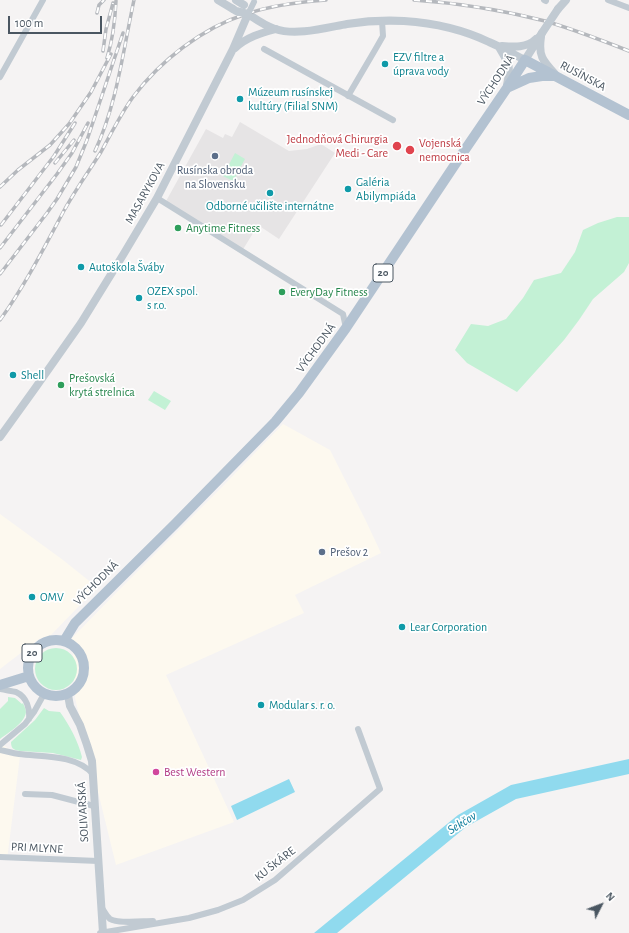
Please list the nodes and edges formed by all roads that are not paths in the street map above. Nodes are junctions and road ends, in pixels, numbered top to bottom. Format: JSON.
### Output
{"nodes":[{"id":1,"x":43,"y":0,"type":"edge"},
{"id":2,"x":218,"y":0,"type":"edge"},
{"id":3,"x":236,"y":0,"type":"edge"},
{"id":4,"x":566,"y":0,"type":"edge"},
{"id":5,"x":608,"y":0,"type":"edge"},
{"id":6,"x":254,"y":1,"type":"edge"},
{"id":7,"x":629,"y":8,"type":"edge"},
{"id":8,"x":248,"y":14,"type":"junction"},
{"id":9,"x":382,"y":21,"type":"junction"},
{"id":10,"x":276,"y":29,"type":"junction"},
{"id":11,"x":540,"y":37,"type":"junction"},
{"id":12,"x":499,"y":46,"type":"junction"},
{"id":13,"x":233,"y":49,"type":"junction"},
{"id":14,"x":264,"y":49,"type":"dead end"},
{"id":15,"x":525,"y":60,"type":"junction"},
{"id":16,"x":1,"y":73,"type":"edge"},
{"id":17,"x":557,"y":76,"type":"junction"},
{"id":18,"x":507,"y":88,"type":"junction"},
{"id":19,"x":348,"y":96,"type":"junction"},
{"id":20,"x":629,"y":115,"type":"edge"},
{"id":21,"x":393,"y":120,"type":"dead end"},
{"id":22,"x":157,"y":198,"type":"junction"},
{"id":23,"x":358,"y":311,"type":"junction"},
{"id":24,"x":343,"y":314,"type":"junction"},
{"id":25,"x":346,"y":328,"type":"junction"},
{"id":26,"x":0,"y":437,"type":"edge"},
{"id":27,"x":64,"y":641,"type":"junction"},
{"id":28,"x":29,"y":676,"type":"junction"},
{"id":29,"x":0,"y":685,"type":"edge"},
{"id":30,"x":0,"y":689,"type":"edge"},
{"id":31,"x":44,"y":694,"type":"junction"},
{"id":32,"x":68,"y":694,"type":"junction"},
{"id":33,"x":29,"y":720,"type":"junction"},
{"id":34,"x":358,"y":729,"type":"dead end"},
{"id":35,"x":0,"y":745,"type":"edge"},
{"id":36,"x":0,"y":750,"type":"edge"},
{"id":37,"x":93,"y":774,"type":"junction"},
{"id":38,"x":25,"y":794,"type":"dead end"},
{"id":39,"x":94,"y":806,"type":"junction"},
{"id":40,"x":0,"y":857,"type":"edge"},
{"id":41,"x":98,"y":861,"type":"junction"},
{"id":42,"x":101,"y":904,"type":"junction"},
{"id":43,"x":177,"y":920,"type":"junction"},
{"id":44,"x":102,"y":933,"type":"edge"}],
"edges":[{"from":1,"to":16,"type":"street"},
{"from":2,"to":8,"type":"street","bridge":true},
{"from":3,"to":8,"type":"street"},
{"from":4,"to":11,"type":"street","name":"VÝCHODNÁ","bridge":true},
{"from":5,"to":7,"type":"street"},
{"from":6,"to":8,"type":"street","name":"MASARYKOVA","bridge":true},
{"from":8,"to":10,"type":"street"},
{"from":8,"to":13,"type":"street","name":"MASARYKOVA"},
{"from":9,"to":10,"type":"street"},
{"from":9,"to":12,"type":"street"},
{"from":9,"to":19,"type":"street"},
{"from":10,"to":13,"type":"street"},
{"from":11,"to":12,"type":"street"},
{"from":11,"to":15,"type":"street","name":"VÝCHODNÁ"},
{"from":11,"to":17,"type":"street"},
{"from":12,"to":15,"type":"street"},
{"from":12,"to":18,"type":"street"},
{"from":13,"to":22,"type":"street","name":"MASARYKOVA"},
{"from":14,"to":19,"type":"street"},
{"from":15,"to":17,"type":"main road","name":"RUSÍNSKA"},
{"from":15,"to":18,"type":"main road","name":"VÝCHODNÁ","number":"20"},
{"from":17,"to":18,"type":"main road"},
{"from":17,"to":20,"type":"main road","name":"RUSÍNSKA"},
{"from":18,"to":23,"type":"main road","name":"VÝCHODNÁ","number":"20"},
{"from":19,"to":21,"type":"street"},
{"from":22,"to":24,"type":"street"},
{"from":22,"to":26,"type":"street","name":"MASARYKOVA"},
{"from":23,"to":24,"type":"street"},
{"from":23,"to":25,"type":"main road","name":"VÝCHODNÁ","number":"20"},
{"from":24,"to":25,"type":"street"},
{"from":25,"to":27,"type":"main road","name":"VÝCHODNÁ","number":"20"},
{"from":27,"to":28,"type":"main road","number":"20"},
{"from":27,"to":32,"type":"main road"},
{"from":28,"to":29,"type":"main road","number":"20"},
{"from":28,"to":31,"type":"main road","number":"20"},
{"from":30,"to":33,"type":"street"},
{"from":31,"to":32,"type":"main road"},
{"from":31,"to":33,"type":"street"},
{"from":32,"to":37,"type":"street","name":"SOLIVARSKÁ"},
{"from":33,"to":35,"type":"street"},
{"from":34,"to":43,"type":"street","name":"KU ŠKÁRE"},
{"from":36,"to":37,"type":"street"},
{"from":37,"to":39,"type":"street","name":"SOLIVARSKÁ"},
{"from":38,"to":39,"type":"street"},
{"from":39,"to":41,"type":"street","name":"SOLIVARSKÁ"},
{"from":40,"to":41,"type":"street","name":"PRI MLYNE"},
{"from":41,"to":42,"type":"street","name":"SOLIVARSKÁ"},
{"from":42,"to":43,"type":"street"},
{"from":42,"to":44,"type":"street","name":"SOLIVARSKÁ"},
{"from":43,"to":44,"type":"street","name":"KU ŠKÁRE"}]}
